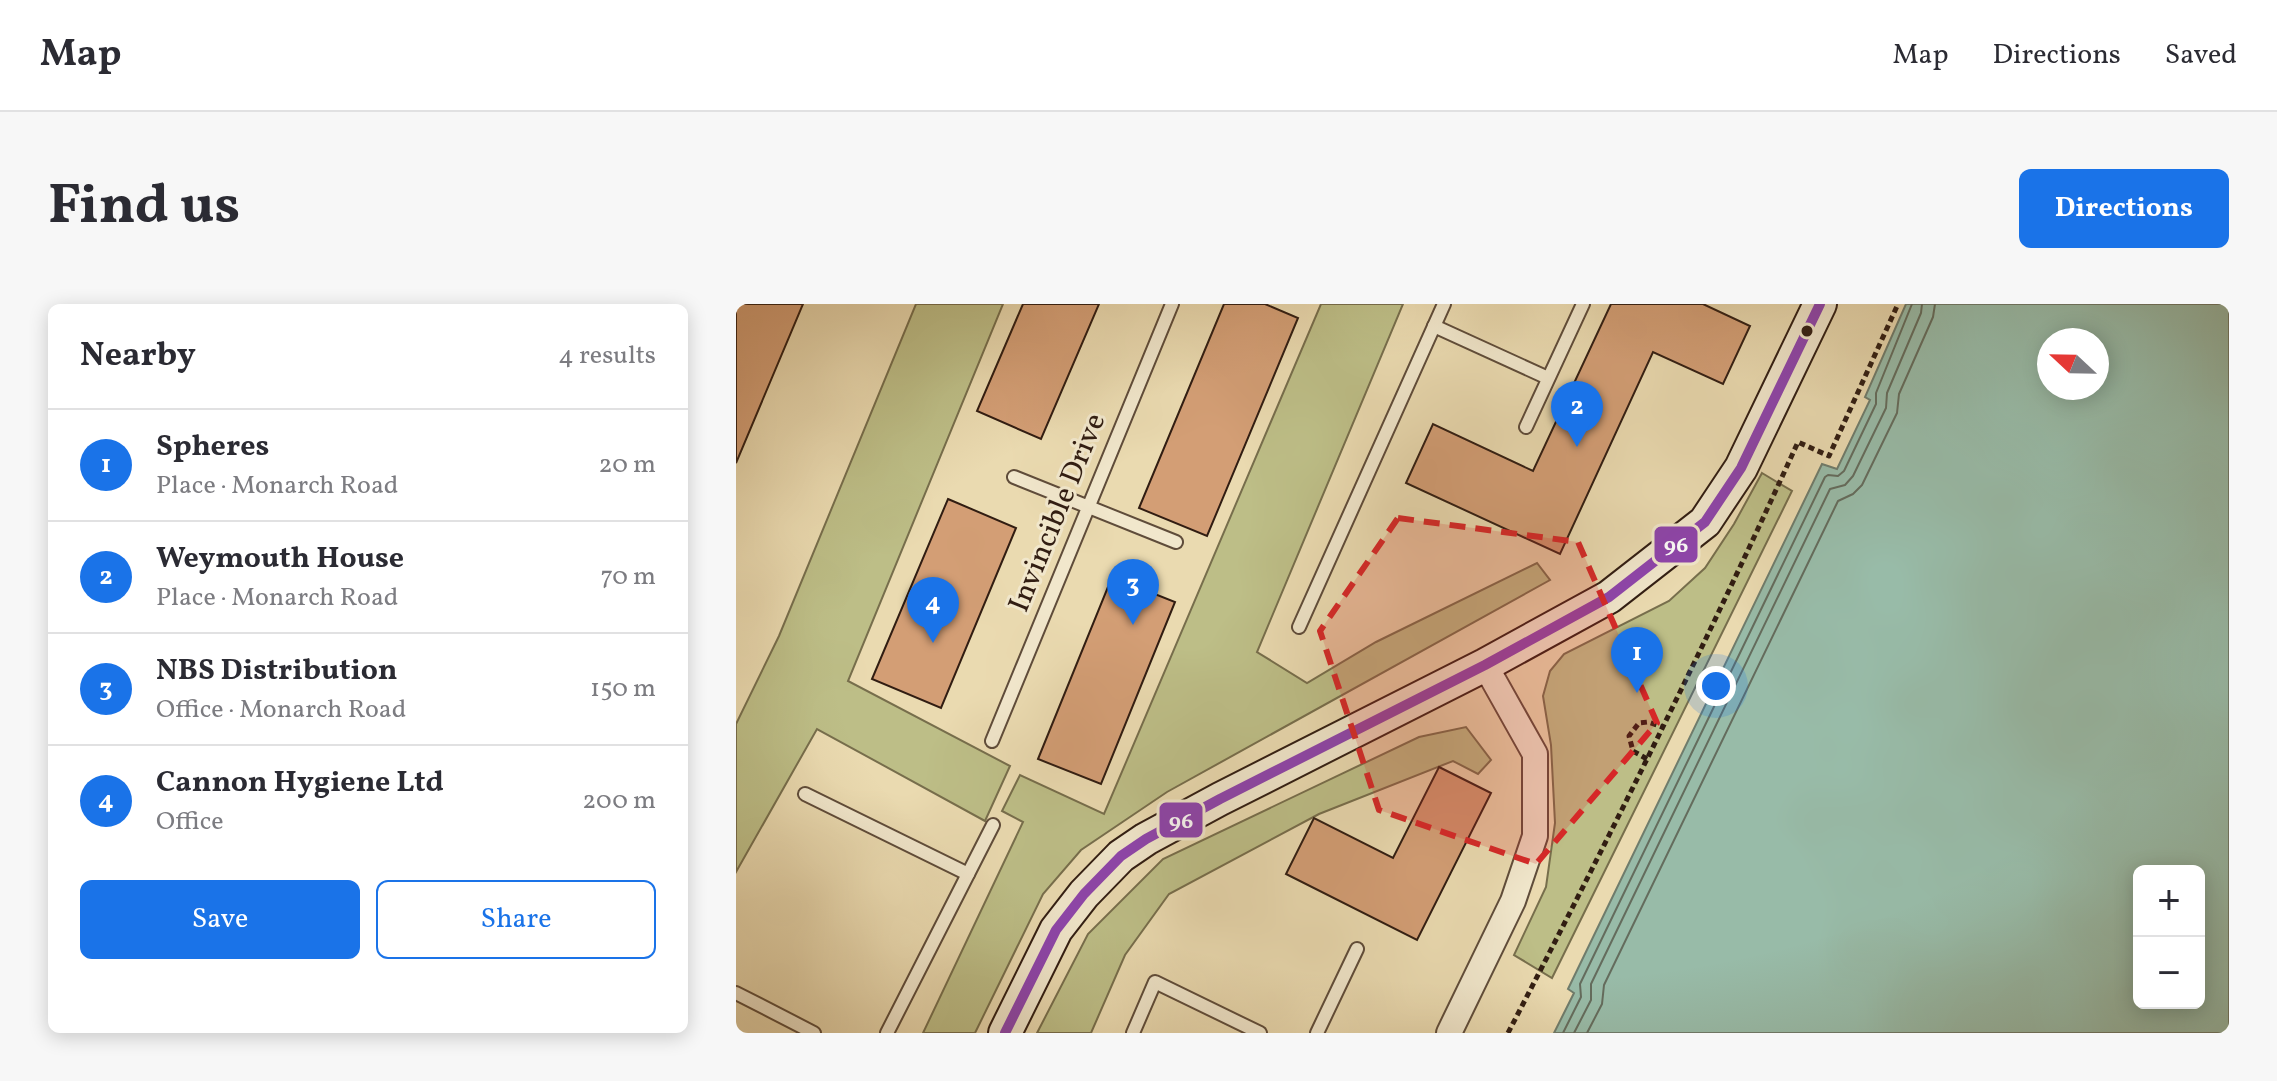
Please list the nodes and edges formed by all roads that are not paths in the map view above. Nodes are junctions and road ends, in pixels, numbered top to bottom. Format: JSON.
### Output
{"nodes":[{"id":1,"x":1172,"y":304,"type":"edge"},
{"id":2,"x":1444,"y":304,"type":"edge"},
{"id":3,"x":1583,"y":304,"type":"edge"},
{"id":4,"x":1820,"y":304,"type":"edge"},
{"id":5,"x":1434,"y":326,"type":"junction"},
{"id":6,"x":1548,"y":378,"type":"junction"},
{"id":7,"x":1526,"y":427,"type":"dead end"},
{"id":8,"x":1014,"y":477,"type":"dead end"},
{"id":9,"x":1088,"y":507,"type":"junction"},
{"id":10,"x":1176,"y":542,"type":"dead end"},
{"id":11,"x":1299,"y":627,"type":"dead end"},
{"id":12,"x":1485,"y":665,"type":"junction"},
{"id":13,"x":992,"y":741,"type":"dead end"},
{"id":14,"x":805,"y":794,"type":"dead end"},
{"id":15,"x":993,"y":825,"type":"dead end"},
{"id":16,"x":968,"y":874,"type":"junction"},
{"id":17,"x":1357,"y":949,"type":"dead end"},
{"id":18,"x":736,"y":993,"type":"edge"},
{"id":19,"x":1137,"y":1032,"type":"edge"},
{"id":20,"x":814,"y":1033,"type":"edge"},
{"id":21,"x":887,"y":1033,"type":"edge"},
{"id":22,"x":1005,"y":1033,"type":"edge"},
{"id":23,"x":1260,"y":1033,"type":"edge"},
{"id":24,"x":1317,"y":1033,"type":"edge"},
{"id":25,"x":1449,"y":1033,"type":"edge"}],
"edges":[{"from":1,"to":9,"type":"lane","name":"Invincible Drive"},
{"from":2,"to":5,"type":"lane"},
{"from":3,"to":6,"type":"lane"},
{"from":4,"to":12,"type":"street"},
{"from":5,"to":6,"type":"lane"},
{"from":5,"to":11,"type":"lane"},
{"from":6,"to":7,"type":"lane"},
{"from":8,"to":9,"type":"lane"},
{"from":9,"to":10,"type":"lane"},
{"from":9,"to":13,"type":"lane","name":"Invincible Drive"},
{"from":12,"to":22,"type":"street"},
{"from":12,"to":25,"type":"street"},
{"from":14,"to":16,"type":"lane"},
{"from":15,"to":16,"type":"lane"},
{"from":16,"to":21,"type":"lane"},
{"from":17,"to":24,"type":"lane"},
{"from":18,"to":20,"type":"lane"},
{"from":19,"to":23,"type":"lane"}]}
